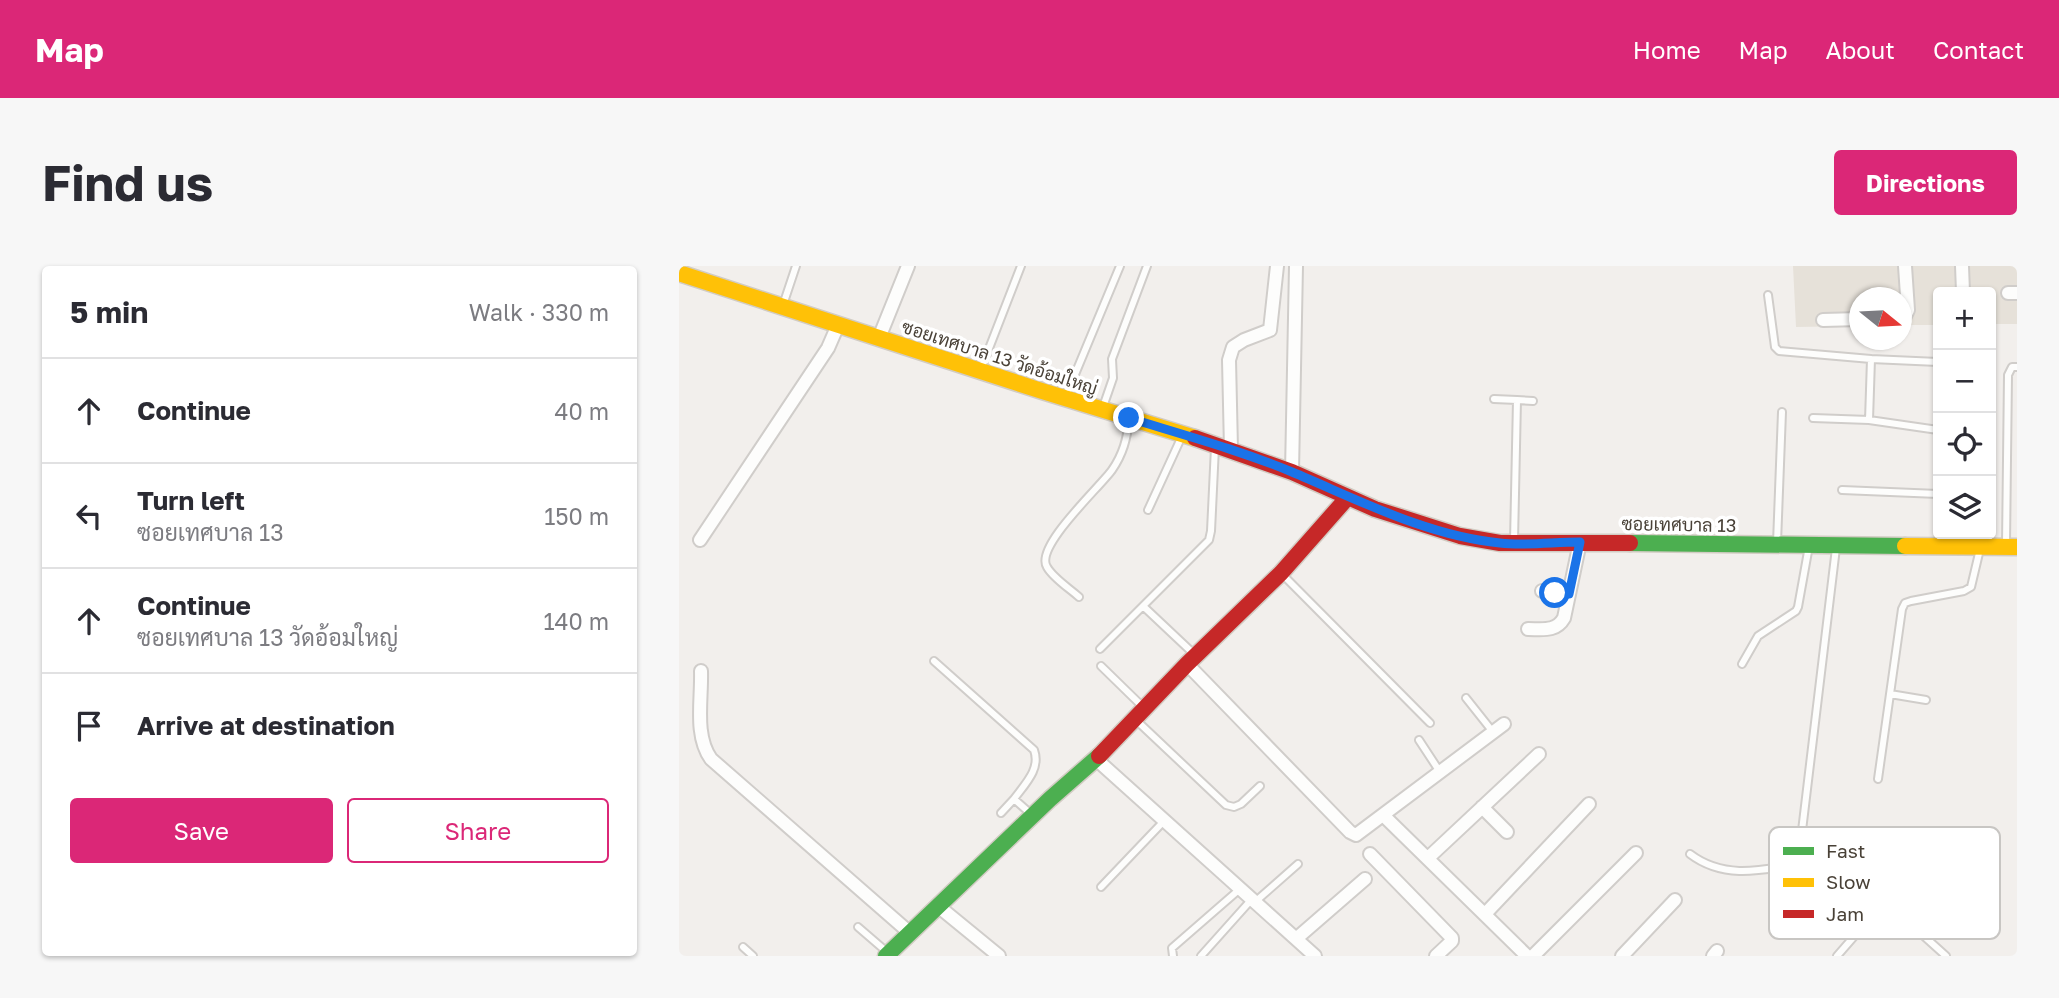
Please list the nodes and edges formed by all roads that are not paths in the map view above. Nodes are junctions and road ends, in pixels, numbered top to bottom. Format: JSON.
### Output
{"nodes":[{"id":1,"x":796,"y":266,"type":"edge"},
{"id":2,"x":908,"y":266,"type":"edge"},
{"id":3,"x":1021,"y":266,"type":"edge"},
{"id":4,"x":1119,"y":266,"type":"edge"},
{"id":5,"x":1147,"y":266,"type":"edge"},
{"id":6,"x":1277,"y":266,"type":"edge"},
{"id":7,"x":1296,"y":266,"type":"edge"},
{"id":8,"x":1905,"y":266,"type":"edge"},
{"id":9,"x":1962,"y":266,"type":"edge"},
{"id":10,"x":679,"y":273,"type":"edge"},
{"id":11,"x":1906,"y":287,"type":"edge"},
{"id":12,"x":1963,"y":287,"type":"edge"},
{"id":13,"x":1768,"y":295,"type":"dead end"},
{"id":14,"x":783,"y":307,"type":"junction"},
{"id":15,"x":1849,"y":319,"type":"edge"},
{"id":16,"x":1823,"y":320,"type":"dead end"},
{"id":17,"x":838,"y":325,"type":"junction"},
{"id":18,"x":879,"y":338,"type":"junction"},
{"id":19,"x":1871,"y":359,"type":"junction"},
{"id":20,"x":1933,"y":362,"type":"edge"},
{"id":21,"x":2017,"y":367,"type":"edge"},
{"id":22,"x":981,"y":371,"type":"junction"},
{"id":23,"x":1065,"y":398,"type":"junction"},
{"id":24,"x":1494,"y":399,"type":"dead end"},
{"id":25,"x":1517,"y":400,"type":"junction"},
{"id":26,"x":1533,"y":401,"type":"dead end"},
{"id":27,"x":1102,"y":409,"type":"junction"},
{"id":28,"x":1783,"y":412,"type":"dead end"},
{"id":29,"x":1129,"y":418,"type":"junction"},
{"id":30,"x":1813,"y":418,"type":"dead end"},
{"id":31,"x":1869,"y":420,"type":"junction"},
{"id":32,"x":1933,"y":429,"type":"edge"},
{"id":33,"x":1183,"y":434,"type":"junction"},
{"id":34,"x":1223,"y":447,"type":"junction"},
{"id":35,"x":1292,"y":472,"type":"junction"},
{"id":36,"x":2007,"y":477,"type":"junction"},
{"id":37,"x":2017,"y":477,"type":"edge"},
{"id":38,"x":1842,"y":490,"type":"dead end"},
{"id":39,"x":1933,"y":494,"type":"edge"},
{"id":40,"x":1347,"y":497,"type":"junction"},
{"id":41,"x":1148,"y":510,"type":"dead end"},
{"id":42,"x":700,"y":540,"type":"dead end"},
{"id":43,"x":1580,"y":542,"type":"junction"},
{"id":44,"x":1514,"y":543,"type":"junction"},
{"id":45,"x":1971,"y":543,"type":"edge"},
{"id":46,"x":1809,"y":544,"type":"junction"},
{"id":47,"x":1777,"y":545,"type":"junction"},
{"id":48,"x":1836,"y":546,"type":"junction"},
{"id":49,"x":2012,"y":547,"type":"edge"},
{"id":50,"x":1281,"y":573,"type":"junction"},
{"id":51,"x":1542,"y":591,"type":"dead end"},
{"id":52,"x":1569,"y":594,"type":"junction"},
{"id":53,"x":1079,"y":597,"type":"dead end"},
{"id":54,"x":1143,"y":606,"type":"junction"},
{"id":55,"x":1528,"y":629,"type":"dead end"},
{"id":56,"x":1100,"y":649,"type":"dead end"},
{"id":57,"x":1191,"y":660,"type":"junction"},
{"id":58,"x":933,"y":662,"type":"dead end"},
{"id":59,"x":1742,"y":664,"type":"dead end"},
{"id":60,"x":1101,"y":666,"type":"dead end"},
{"id":61,"x":701,"y":671,"type":"dead end"},
{"id":62,"x":1890,"y":694,"type":"junction"},
{"id":63,"x":1466,"y":698,"type":"dead end"},
{"id":64,"x":1926,"y":701,"type":"dead end"},
{"id":65,"x":1139,"y":713,"type":"junction"},
{"id":66,"x":1430,"y":723,"type":"dead end"},
{"id":67,"x":1504,"y":724,"type":"dead end"},
{"id":68,"x":1493,"y":732,"type":"junction"},
{"id":69,"x":1419,"y":740,"type":"dead end"},
{"id":70,"x":1539,"y":754,"type":"dead end"},
{"id":71,"x":1096,"y":758,"type":"junction"},
{"id":72,"x":1440,"y":772,"type":"junction"},
{"id":73,"x":1878,"y":779,"type":"dead end"},
{"id":74,"x":1261,"y":786,"type":"dead end"},
{"id":75,"x":1014,"y":799,"type":"junction"},
{"id":76,"x":1589,"y":804,"type":"dead end"},
{"id":77,"x":1482,"y":807,"type":"junction"},
{"id":78,"x":1001,"y":813,"type":"dead end"},
{"id":79,"x":1033,"y":815,"type":"junction"},
{"id":80,"x":1383,"y":815,"type":"junction"},
{"id":81,"x":1164,"y":821,"type":"junction"},
{"id":82,"x":1802,"y":827,"type":"edge"},
{"id":83,"x":1507,"y":832,"type":"dead end"},
{"id":84,"x":1636,"y":853,"type":"dead end"},
{"id":85,"x":1370,"y":854,"type":"dead end"},
{"id":86,"x":1689,"y":854,"type":"dead end"},
{"id":87,"x":1428,"y":858,"type":"junction"},
{"id":88,"x":1298,"y":864,"type":"dead end"},
{"id":89,"x":1769,"y":869,"type":"edge"},
{"id":90,"x":1365,"y":879,"type":"dead end"},
{"id":91,"x":1101,"y":887,"type":"dead end"},
{"id":92,"x":1241,"y":888,"type":"junction"},
{"id":93,"x":1254,"y":900,"type":"junction"},
{"id":94,"x":1675,"y":900,"type":"dead end"},
{"id":95,"x":938,"y":906,"type":"junction"},
{"id":96,"x":1485,"y":914,"type":"junction"},
{"id":97,"x":858,"y":927,"type":"dead end"},
{"id":98,"x":910,"y":933,"type":"junction"},
{"id":99,"x":1297,"y":938,"type":"junction"},
{"id":100,"x":1852,"y":939,"type":"edge"},
{"id":101,"x":1927,"y":939,"type":"edge"},
{"id":102,"x":743,"y":947,"type":"dead end"},
{"id":103,"x":888,"y":955,"type":"edge"},
{"id":104,"x":754,"y":956,"type":"edge"},
{"id":105,"x":999,"y":956,"type":"edge"},
{"id":106,"x":1173,"y":956,"type":"edge"},
{"id":107,"x":1201,"y":956,"type":"edge"},
{"id":108,"x":1315,"y":956,"type":"edge"},
{"id":109,"x":1436,"y":956,"type":"edge"},
{"id":110,"x":1527,"y":956,"type":"edge"},
{"id":111,"x":1533,"y":956,"type":"edge"},
{"id":112,"x":1622,"y":956,"type":"edge"},
{"id":113,"x":1837,"y":956,"type":"edge"},
{"id":114,"x":1946,"y":956,"type":"edge"}],
"edges":[{"from":1,"to":14,"type":"lane"},
{"from":2,"to":18,"type":"street"},
{"from":3,"to":22,"type":"lane"},
{"from":4,"to":23,"type":"lane"},
{"from":5,"to":27,"type":"lane"},
{"from":6,"to":34,"type":"street"},
{"from":7,"to":35,"type":"street"},
{"from":8,"to":11,"type":"street"},
{"from":9,"to":12,"type":"street"},
{"from":10,"to":14,"type":"street","name":"ซอยเทศบาล 13 วัดอ้อมใหญ่"},
{"from":13,"to":19,"type":"lane"},
{"from":14,"to":17,"type":"street","name":"ซอยเทศบาล 13 วัดอ้อมใหญ่"},
{"from":15,"to":16,"type":"street"},
{"from":17,"to":18,"type":"street","name":"ซอยเทศบาล 13 วัดอ้อมใหญ่"},
{"from":17,"to":42,"type":"street"},
{"from":18,"to":22,"type":"street","name":"ซอยเทศบาล 13 วัดอ้อมใหญ่"},
{"from":19,"to":20,"type":"lane"},
{"from":19,"to":31,"type":"lane"},
{"from":21,"to":36,"type":"lane"},
{"from":22,"to":23,"type":"street","name":"ซอยเทศบาล 13 วัดอ้อมใหญ่"},
{"from":23,"to":27,"type":"street","name":"ซอยเทศบาล 13 วัดอ้อมใหญ่"},
{"from":24,"to":25,"type":"lane"},
{"from":25,"to":26,"type":"lane"},
{"from":25,"to":44,"type":"lane"},
{"from":27,"to":29,"type":"street","name":"ซอยเทศบาล 13 วัดอ้อมใหญ่"},
{"from":28,"to":47,"type":"lane"},
{"from":29,"to":33,"type":"street","name":"ซอยเทศบาล 13 วัดอ้อมใหญ่"},
{"from":29,"to":53,"type":"lane"},
{"from":30,"to":31,"type":"lane"},
{"from":31,"to":32,"type":"lane"},
{"from":33,"to":34,"type":"street","name":"ซอยเทศบาล 13 วัดอ้อมใหญ่"},
{"from":33,"to":41,"type":"lane"},
{"from":34,"to":35,"type":"street","name":"ซอยเทศบาล 13 วัดอ้อมใหญ่"},
{"from":34,"to":54,"type":"lane"},
{"from":35,"to":40,"type":"street","name":"ซอยเทศบาล 13 วัดอ้อมใหญ่"},
{"from":36,"to":37,"type":"lane"},
{"from":36,"to":49,"type":"lane"},
{"from":38,"to":39,"type":"lane"},
{"from":40,"to":44,"type":"street","name":"ซอยเทศบาล 13"},
{"from":40,"to":50,"type":"street"},
{"from":43,"to":44,"type":"street","name":"ซอยเทศบาล 13"},
{"from":43,"to":47,"type":"street","name":"ซอยเทศบาล 13"},
{"from":43,"to":52,"type":"street"},
{"from":45,"to":48,"type":"street","name":"ซอยเทศบาล 13"},
{"from":45,"to":49,"type":"street","name":"ซอยเทศบาล 13"},
{"from":45,"to":62,"type":"lane"},
{"from":46,"to":47,"type":"street","name":"ซอยเทศบาล 13"},
{"from":46,"to":48,"type":"street","name":"ซอยเทศบาล 13"},
{"from":46,"to":59,"type":"lane"},
{"from":48,"to":82,"type":"lane"},
{"from":50,"to":57,"type":"street"},
{"from":50,"to":66,"type":"lane"},
{"from":51,"to":52,"type":"street"},
{"from":52,"to":55,"type":"street"},
{"from":54,"to":56,"type":"lane"},
{"from":54,"to":57,"type":"lane"},
{"from":57,"to":65,"type":"street"},
{"from":57,"to":80,"type":"street"},
{"from":58,"to":75,"type":"lane"},
{"from":60,"to":65,"type":"lane"},
{"from":61,"to":98,"type":"street"},
{"from":62,"to":64,"type":"lane"},
{"from":62,"to":73,"type":"lane"},
{"from":63,"to":68,"type":"lane"},
{"from":65,"to":71,"type":"street"},
{"from":65,"to":74,"type":"lane"},
{"from":67,"to":68,"type":"street"},
{"from":68,"to":72,"type":"street"},
{"from":69,"to":72,"type":"lane"},
{"from":70,"to":77,"type":"street"},
{"from":71,"to":79,"type":"street"},
{"from":71,"to":81,"type":"street"},
{"from":72,"to":80,"type":"street"},
{"from":75,"to":78,"type":"lane"},
{"from":75,"to":79,"type":"lane"},
{"from":76,"to":96,"type":"street"},
{"from":77,"to":83,"type":"street"},
{"from":77,"to":87,"type":"street"},
{"from":79,"to":95,"type":"street"},
{"from":80,"to":87,"type":"street"},
{"from":81,"to":91,"type":"lane"},
{"from":81,"to":92,"type":"street"},
{"from":84,"to":111,"type":"street"},
{"from":85,"to":109,"type":"street"},
{"from":86,"to":89,"type":"lane"},
{"from":87,"to":96,"type":"street"},
{"from":88,"to":93,"type":"lane"},
{"from":90,"to":99,"type":"street"},
{"from":92,"to":93,"type":"street"},
{"from":92,"to":106,"type":"lane"},
{"from":93,"to":99,"type":"street"},
{"from":93,"to":107,"type":"lane"},
{"from":94,"to":112,"type":"street"},
{"from":95,"to":98,"type":"street"},
{"from":95,"to":105,"type":"street"},
{"from":96,"to":110,"type":"street"},
{"from":97,"to":103,"type":"lane"},
{"from":98,"to":103,"type":"street"},
{"from":99,"to":108,"type":"street"},
{"from":100,"to":113,"type":"lane"},
{"from":101,"to":114,"type":"lane"},
{"from":102,"to":104,"type":"lane"}]}
